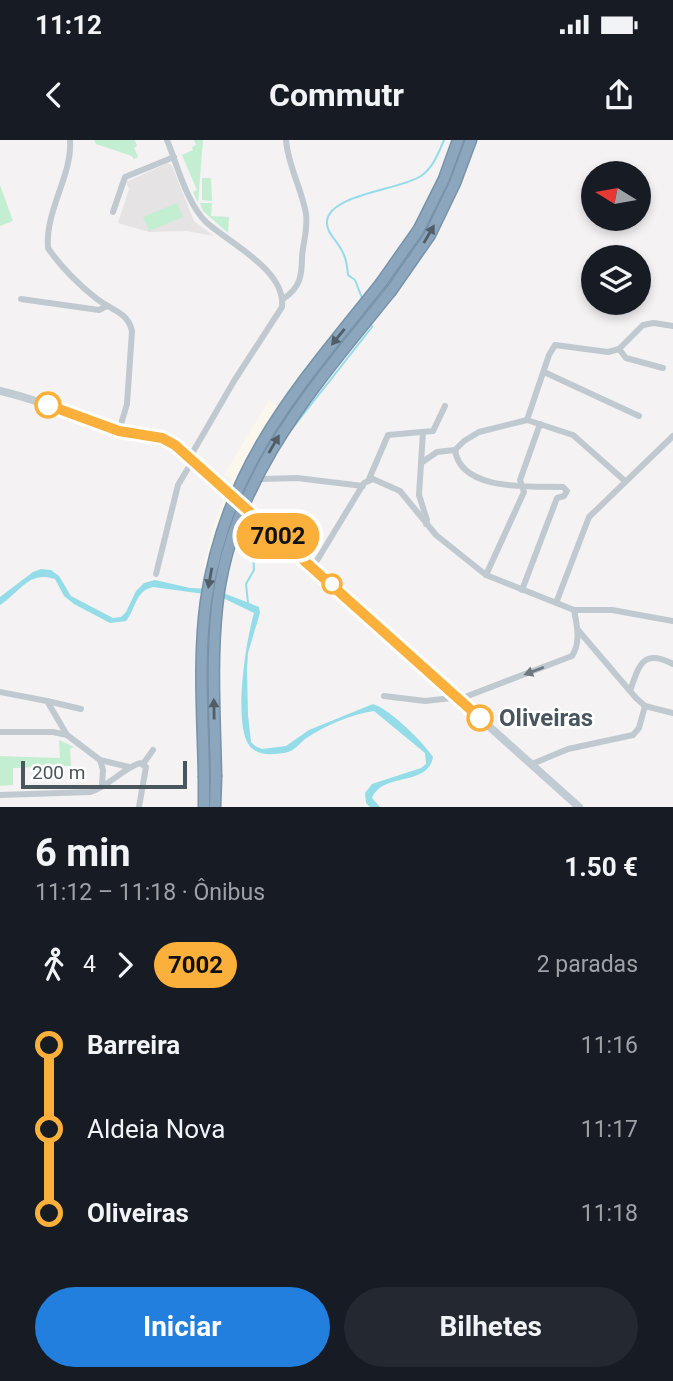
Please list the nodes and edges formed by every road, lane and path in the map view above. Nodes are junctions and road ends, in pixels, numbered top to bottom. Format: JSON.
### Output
{"nodes":[{"id":1,"x":70,"y":140,"type":"edge"},
{"id":2,"x":167,"y":140,"type":"edge"},
{"id":3,"x":286,"y":140,"type":"edge"},
{"id":4,"x":458,"y":140,"type":"edge"},
{"id":5,"x":471,"y":140,"type":"edge"},
{"id":6,"x":174,"y":157,"type":"junction"},
{"id":7,"x":113,"y":212,"type":"dead end"},
{"id":8,"x":21,"y":299,"type":"dead end"},
{"id":9,"x":283,"y":299,"type":"junction"},
{"id":10,"x":107,"y":306,"type":"junction"},
{"id":11,"x":673,"y":326,"type":"edge"},
{"id":12,"x":619,"y":349,"type":"junction"},
{"id":13,"x":663,"y":368,"type":"dead end"},
{"id":14,"x":544,"y":372,"type":"junction"},
{"id":15,"x":0,"y":391,"type":"edge"},
{"id":16,"x":445,"y":406,"type":"dead end"},
{"id":17,"x":639,"y":416,"type":"dead end"},
{"id":18,"x":527,"y":420,"type":"junction"},
{"id":19,"x":540,"y":424,"type":"junction"},
{"id":20,"x":119,"y":431,"type":"junction"},
{"id":21,"x":423,"y":432,"type":"junction"},
{"id":22,"x":673,"y":436,"type":"edge"},
{"id":23,"x":422,"y":441,"type":"junction"},
{"id":24,"x":456,"y":450,"type":"junction"},
{"id":25,"x":437,"y":452,"type":"junction"},
{"id":26,"x":191,"y":459,"type":"junction"},
{"id":27,"x":421,"y":463,"type":"junction"},
{"id":28,"x":262,"y":479,"type":"dead end"},
{"id":29,"x":369,"y":479,"type":"junction"},
{"id":30,"x":625,"y":481,"type":"junction"},
{"id":31,"x":363,"y":486,"type":"junction"},
{"id":32,"x":522,"y":486,"type":"junction"},
{"id":33,"x":426,"y":524,"type":"junction"},
{"id":34,"x":313,"y":567,"type":"junction"},
{"id":35,"x":156,"y":574,"type":"dead end"},
{"id":36,"x":486,"y":575,"type":"junction"},
{"id":37,"x":522,"y":590,"type":"junction"},
{"id":38,"x":556,"y":603,"type":"junction"},
{"id":39,"x":574,"y":610,"type":"junction"},
{"id":40,"x":673,"y":621,"type":"edge"},
{"id":41,"x":578,"y":630,"type":"junction"},
{"id":42,"x":673,"y":663,"type":"edge"},
{"id":43,"x":630,"y":691,"type":"junction"},
{"id":44,"x":0,"y":692,"type":"edge"},
{"id":45,"x":454,"y":695,"type":"junction"},
{"id":46,"x":384,"y":696,"type":"dead end"},
{"id":47,"x":47,"y":701,"type":"junction"},
{"id":48,"x":462,"y":702,"type":"junction"},
{"id":49,"x":645,"y":706,"type":"junction"},
{"id":50,"x":81,"y":709,"type":"dead end"},
{"id":51,"x":673,"y":713,"type":"edge"},
{"id":52,"x":0,"y":733,"type":"edge"},
{"id":53,"x":67,"y":735,"type":"junction"},
{"id":54,"x":153,"y":750,"type":"dead end"},
{"id":55,"x":100,"y":760,"type":"junction"},
{"id":56,"x":143,"y":764,"type":"junction"},
{"id":57,"x":532,"y":764,"type":"junction"},
{"id":58,"x":129,"y":767,"type":"junction"},
{"id":59,"x":102,"y":785,"type":"junction"},
{"id":60,"x":0,"y":795,"type":"edge"},
{"id":61,"x":139,"y":807,"type":"edge"},
{"id":62,"x":204,"y":807,"type":"edge"},
{"id":63,"x":215,"y":807,"type":"edge"},
{"id":64,"x":579,"y":807,"type":"edge"}],
"edges":[{"from":1,"to":10,"type":"street"},
{"from":2,"to":6,"type":"street"},
{"from":3,"to":9,"type":"street"},
{"from":4,"to":62,"type":"highway","one_way":true,"bridge":true},
{"from":63,"to":5,"type":"highway","one_way":true,"bridge":true},
{"from":6,"to":7,"type":"street"},
{"from":6,"to":9,"type":"street"},
{"from":8,"to":10,"type":"street"},
{"from":9,"to":26,"type":"street"},
{"from":10,"to":20,"type":"street"},
{"from":11,"to":12,"type":"street"},
{"from":12,"to":13,"type":"street"},
{"from":12,"to":14,"type":"street"},
{"from":14,"to":17,"type":"street"},
{"from":14,"to":18,"type":"street"},
{"from":15,"to":20,"type":"main road"},
{"from":16,"to":21,"type":"street"},
{"from":18,"to":19,"type":"street"},
{"from":18,"to":24,"type":"street"},
{"from":19,"to":30,"type":"street"},
{"from":19,"to":32,"type":"street"},
{"from":20,"to":26,"type":"main road"},
{"from":21,"to":23,"type":"street"},
{"from":21,"to":29,"type":"street"},
{"from":22,"to":30,"type":"street"},
{"from":23,"to":25,"type":"street"},
{"from":23,"to":27,"type":"street"},
{"from":24,"to":25,"type":"street"},
{"from":24,"to":32,"type":"street"},
{"from":25,"to":27,"type":"street"},
{"from":26,"to":34,"type":"main road"},
{"from":26,"to":35,"type":"street"},
{"from":27,"to":33,"type":"street"},
{"from":28,"to":31,"type":"street"},
{"from":29,"to":31,"type":"street"},
{"from":29,"to":33,"type":"street"},
{"from":30,"to":38,"type":"street"},
{"from":31,"to":34,"type":"street"},
{"from":32,"to":36,"type":"street"},
{"from":32,"to":37,"type":"street"},
{"from":33,"to":36,"type":"street"},
{"from":34,"to":45,"type":"main road"},
{"from":36,"to":37,"type":"street"},
{"from":37,"to":38,"type":"street"},
{"from":38,"to":39,"type":"street"},
{"from":39,"to":40,"type":"street"},
{"from":39,"to":41,"type":"street"},
{"from":41,"to":43,"type":"street"},
{"from":41,"to":48,"type":"street","one_way":true},
{"from":42,"to":43,"type":"street"},
{"from":43,"to":49,"type":"street"},
{"from":44,"to":47,"type":"street"},
{"from":45,"to":46,"type":"street"},
{"from":45,"to":48,"type":"main road"},
{"from":47,"to":50,"type":"street"},
{"from":47,"to":53,"type":"street"},
{"from":48,"to":57,"type":"main road"},
{"from":49,"to":51,"type":"street"},
{"from":49,"to":57,"type":"street"},
{"from":52,"to":53,"type":"street"},
{"from":53,"to":55,"type":"street"},
{"from":54,"to":56,"type":"street"},
{"from":55,"to":58,"type":"street"},
{"from":55,"to":59,"type":"street"},
{"from":56,"to":58,"type":"street"},
{"from":56,"to":61,"type":"street"},
{"from":57,"to":64,"type":"main road"},
{"from":58,"to":59,"type":"street"},
{"from":59,"to":60,"type":"street"}]}
